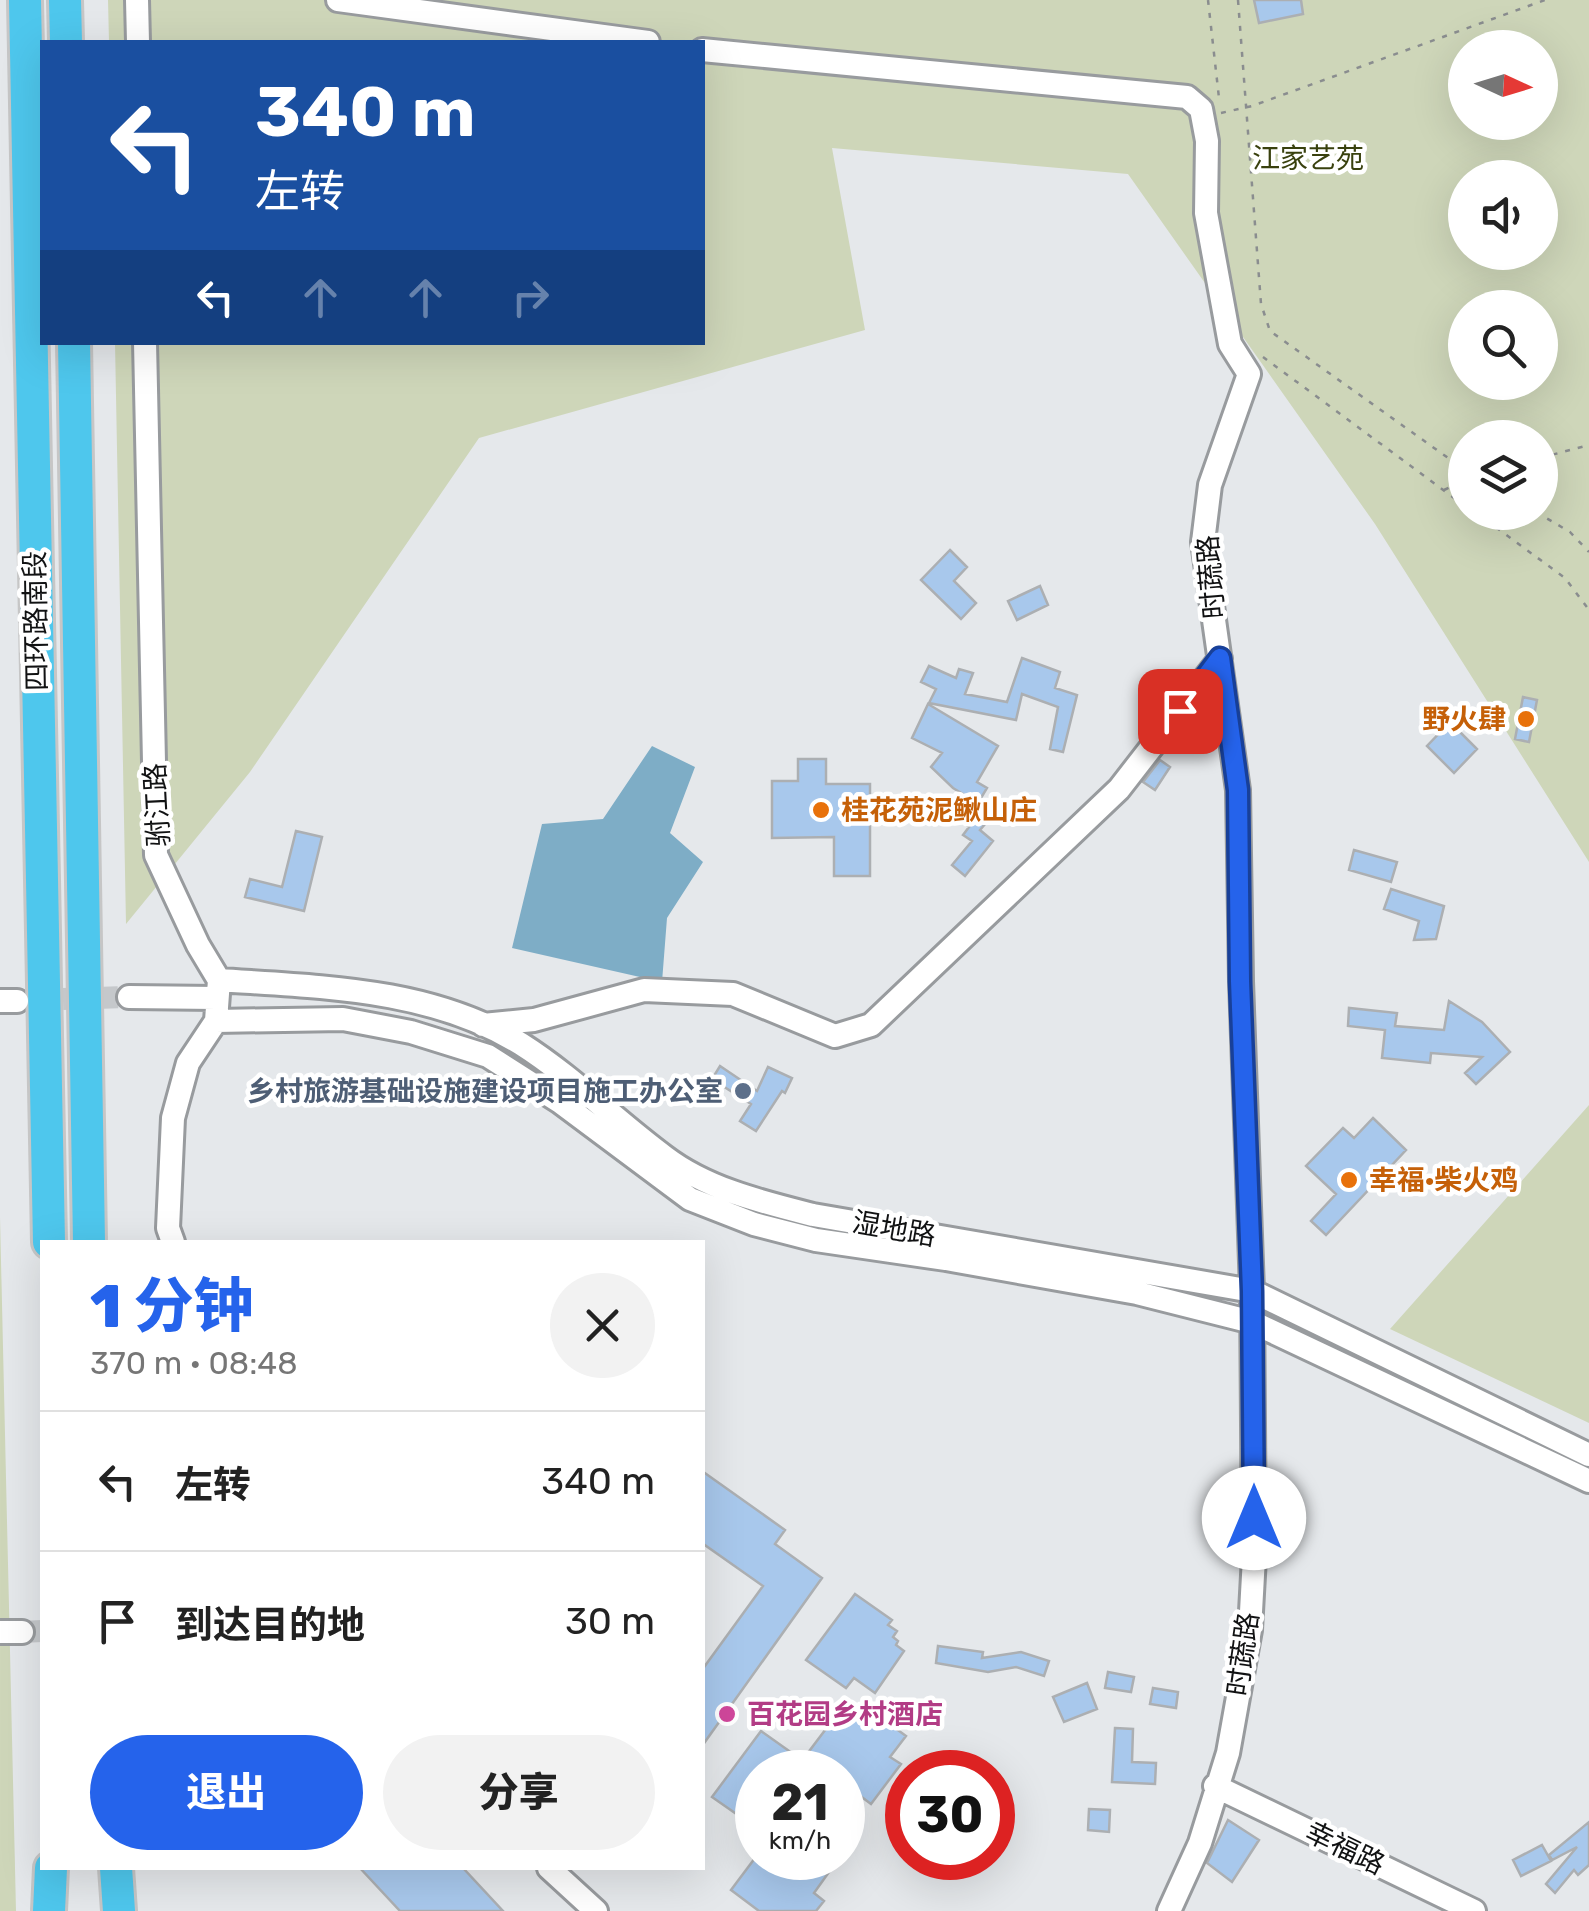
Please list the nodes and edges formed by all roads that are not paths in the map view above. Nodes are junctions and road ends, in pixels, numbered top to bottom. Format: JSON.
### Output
{"nodes":[{"id":1,"x":25,"y":0,"type":"edge"},
{"id":2,"x":65,"y":0,"type":"edge"},
{"id":3,"x":137,"y":0,"type":"edge"},
{"id":4,"x":338,"y":0,"type":"edge"},
{"id":5,"x":66,"y":40,"type":"edge"},
{"id":6,"x":138,"y":40,"type":"edge"},
{"id":7,"x":633,"y":40,"type":"edge"},
{"id":8,"x":705,"y":50,"type":"edge"},
{"id":9,"x":74,"y":345,"type":"edge"},
{"id":10,"x":145,"y":345,"type":"edge"},
{"id":11,"x":1220,"y":658,"type":"junction"},
{"id":12,"x":129,"y":997,"type":"tunnel mouth"},
{"id":13,"x":217,"y":1000,"type":"junction"},
{"id":14,"x":483,"y":1025,"type":"junction"},
{"id":15,"x":48,"y":1240,"type":"edge"},
{"id":16,"x":89,"y":1240,"type":"edge"},
{"id":17,"x":172,"y":1240,"type":"edge"},
{"id":18,"x":1252,"y":1291,"type":"junction"},
{"id":19,"x":1252,"y":1322,"type":"junction"},
{"id":20,"x":1589,"y":1455,"type":"edge"},
{"id":21,"x":1589,"y":1481,"type":"edge"},
{"id":22,"x":1215,"y":1786,"type":"junction"},
{"id":23,"x":51,"y":1870,"type":"edge"},
{"id":24,"x":66,"y":1870,"type":"edge"},
{"id":25,"x":106,"y":1870,"type":"edge"},
{"id":26,"x":116,"y":1870,"type":"edge"},
{"id":27,"x":551,"y":1870,"type":"edge"},
{"id":28,"x":49,"y":1911,"type":"edge"},
{"id":29,"x":67,"y":1911,"type":"edge"},
{"id":30,"x":108,"y":1911,"type":"edge"},
{"id":31,"x":119,"y":1911,"type":"edge"},
{"id":32,"x":596,"y":1911,"type":"edge"},
{"id":33,"x":1168,"y":1911,"type":"edge"},
{"id":34,"x":1474,"y":1911,"type":"edge"}],
"edges":[{"from":1,"to":15,"type":"highway","name":"四环路南段"},
{"from":2,"to":5,"type":"highway"},
{"from":3,"to":6,"type":"street"},
{"from":4,"to":7,"type":"street"},
{"from":8,"to":11,"type":"street","name":"时蔬路"},
{"from":9,"to":16,"type":"highway","name":"四环路南段"},
{"from":10,"to":13,"type":"street","name":"驸江路"},
{"from":11,"to":14,"type":"street"},
{"from":11,"to":18,"type":"street","name":"时蔬路"},
{"from":12,"to":13,"type":"street"},
{"from":13,"to":14,"type":"street","name":"湿地路"},
{"from":13,"to":17,"type":"street"},
{"from":13,"to":19,"type":"street","name":"湿地路"},
{"from":14,"to":18,"type":"street","name":"湿地路"},
{"from":18,"to":19,"type":"street","name":"时蔬路"},
{"from":18,"to":20,"type":"street","name":"湿地路"},
{"from":19,"to":21,"type":"street","name":"湿地路"},
{"from":19,"to":22,"type":"street","name":"时蔬路"},
{"from":22,"to":33,"type":"street","name":"时蔬路"},
{"from":22,"to":34,"type":"street","name":"幸福路"},
{"from":23,"to":28,"type":"highway"},
{"from":24,"to":29,"type":"highway"},
{"from":25,"to":30,"type":"highway"},
{"from":26,"to":31,"type":"highway"},
{"from":27,"to":32,"type":"street"}]}
